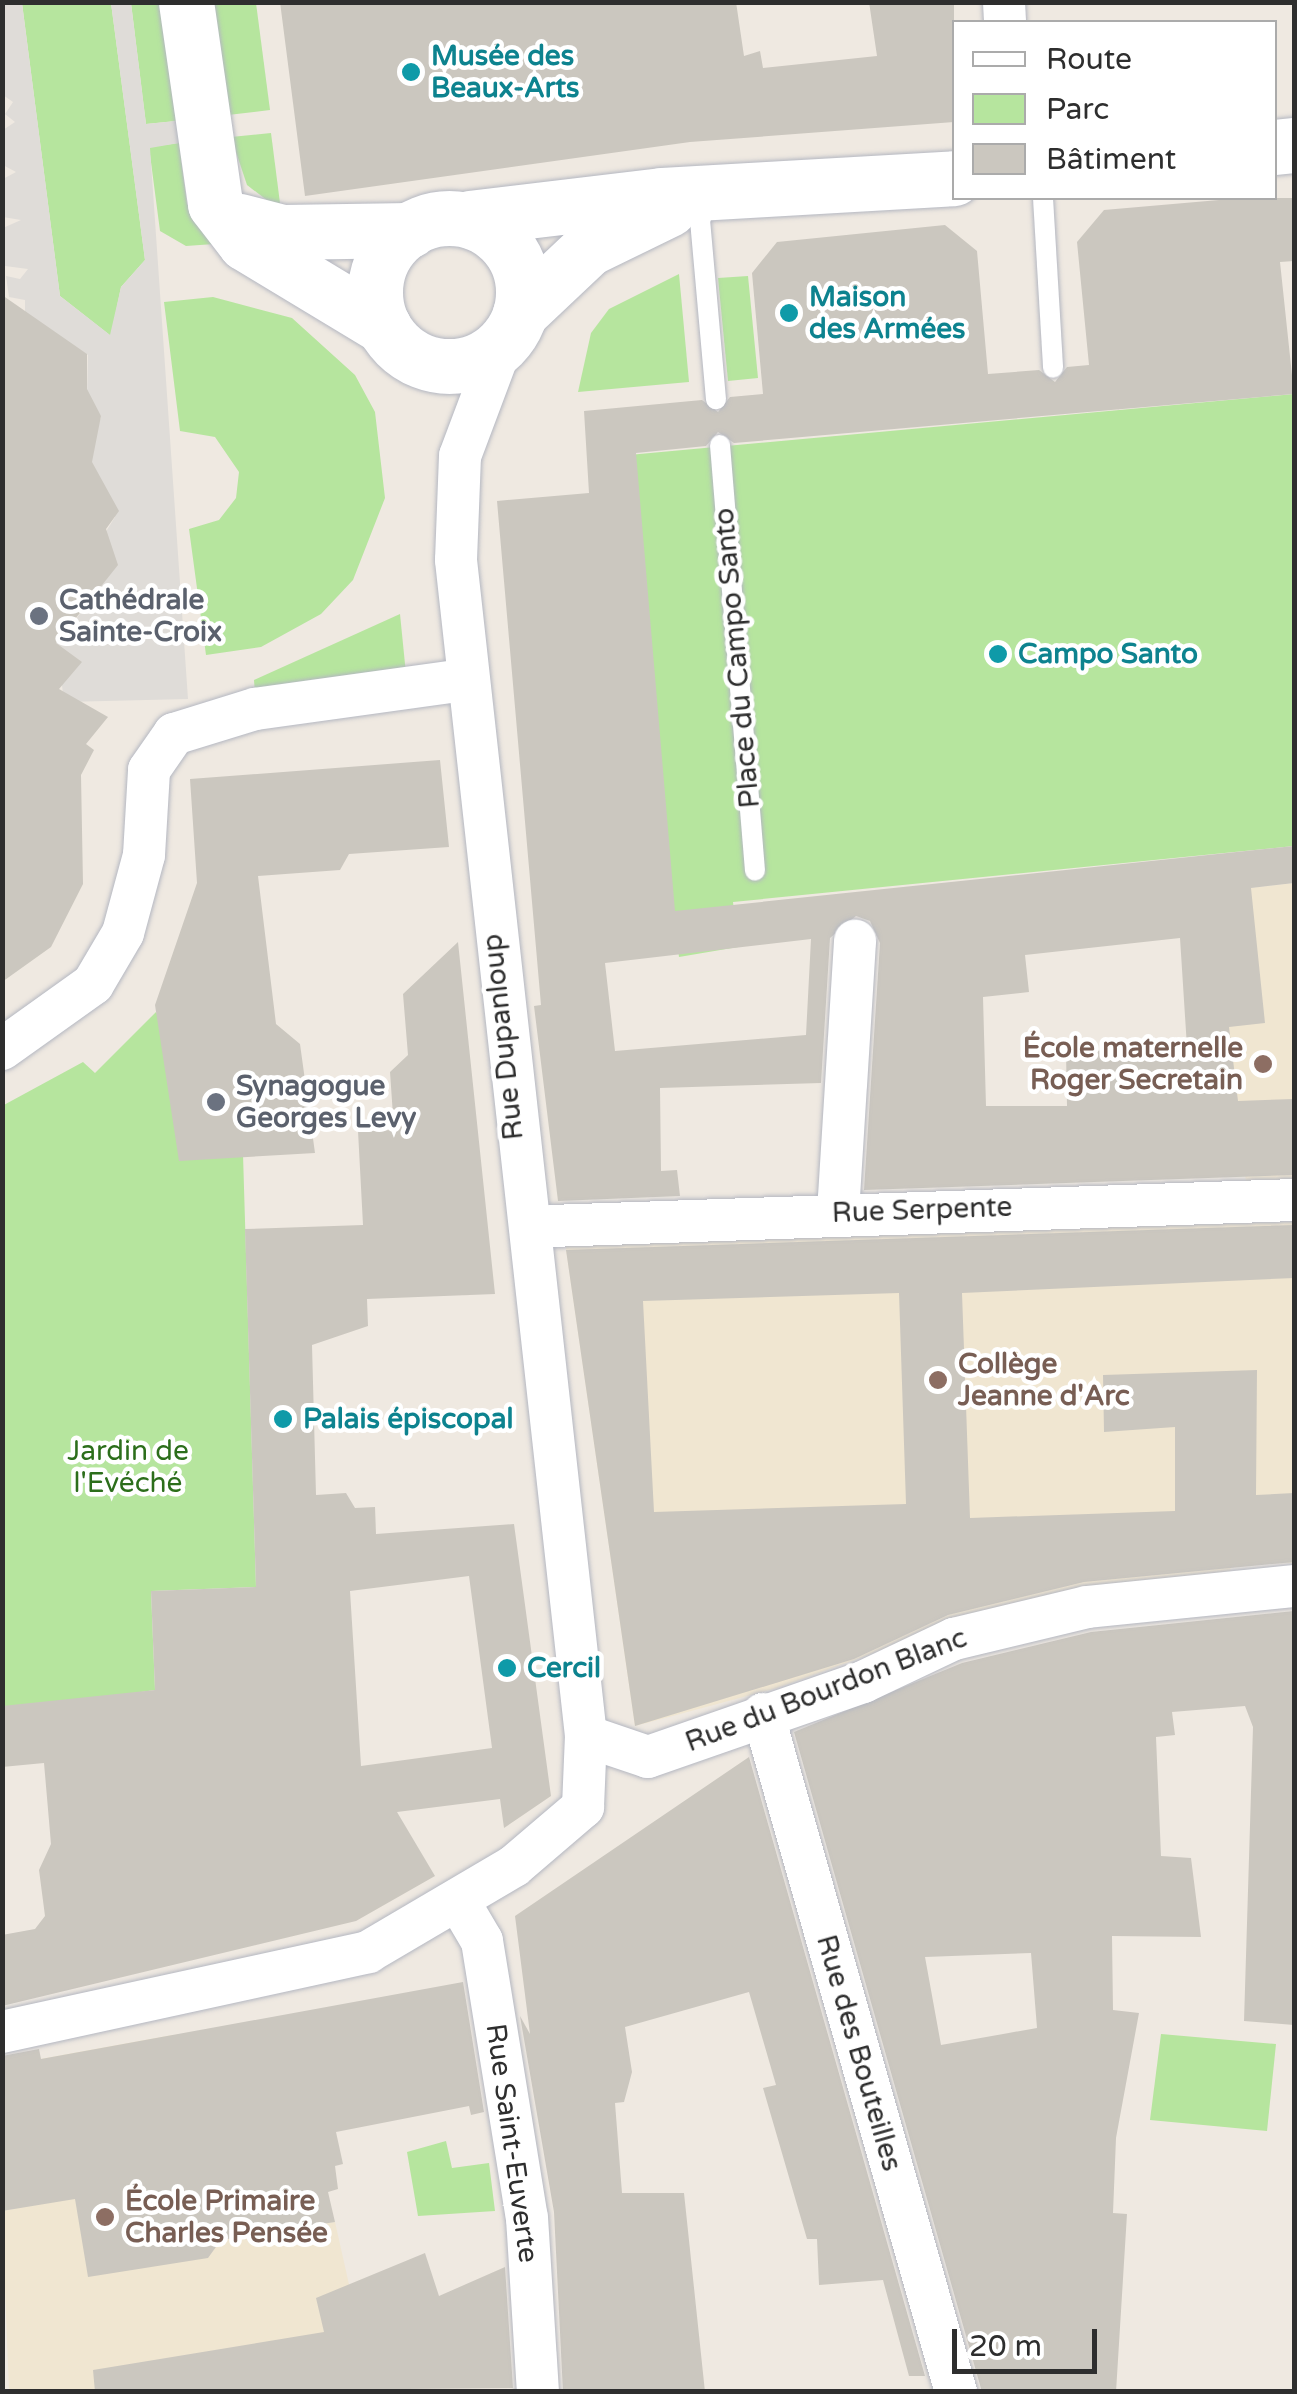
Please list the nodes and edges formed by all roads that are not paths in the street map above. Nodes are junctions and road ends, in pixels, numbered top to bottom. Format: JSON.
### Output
{"nodes":[{"id":1,"x":186,"y":2,"type":"edge"},
{"id":2,"x":952,"y":178,"type":"edge"},
{"id":3,"x":710,"y":196,"type":"junction"},
{"id":4,"x":1043,"y":200,"type":"edge"},
{"id":5,"x":228,"y":216,"type":"junction"},
{"id":6,"x":468,"y":218,"type":"junction"},
{"id":7,"x":410,"y":230,"type":"junction"},
{"id":8,"x":384,"y":327,"type":"junction"},
{"id":9,"x":511,"y":328,"type":"junction"},
{"id":10,"x":1053,"y":368,"type":"dead end"},
{"id":11,"x":716,"y":399,"type":"dead end"},
{"id":12,"x":720,"y":444,"type":"dead end"},
{"id":13,"x":464,"y":680,"type":"junction"},
{"id":14,"x":755,"y":871,"type":"dead end"},
{"id":15,"x":855,"y":940,"type":"dead end"},
{"id":16,"x":2,"y":1048,"type":"edge"},
{"id":17,"x":1294,"y":1200,"type":"edge"},
{"id":18,"x":838,"y":1212,"type":"junction"},
{"id":19,"x":550,"y":1226,"type":"dead end"},
{"id":20,"x":1294,"y":1586,"type":"edge"},
{"id":21,"x":763,"y":1714,"type":"junction"},
{"id":22,"x":586,"y":1736,"type":"junction"},
{"id":23,"x":459,"y":1902,"type":"junction"},
{"id":24,"x":2,"y":2032,"type":"edge"},
{"id":25,"x":538,"y":2392,"type":"edge"},
{"id":26,"x":956,"y":2392,"type":"edge"}],
"edges":[{"from":1,"to":5,"type":"street"},
{"from":2,"to":3,"type":"street"},
{"from":3,"to":6,"type":"street"},
{"from":3,"to":9,"type":"street"},
{"from":3,"to":11,"type":"lane"},
{"from":4,"to":10,"type":"lane"},
{"from":5,"to":7,"type":"street"},
{"from":5,"to":8,"type":"street"},
{"from":6,"to":7,"type":"street"},
{"from":6,"to":9,"type":"street"},
{"from":7,"to":8,"type":"street"},
{"from":8,"to":9,"type":"street"},
{"from":9,"to":13,"type":"street","name":"Rue Dupanloup"},
{"from":12,"to":14,"type":"lane","name":"Place du Campo Santo"},
{"from":13,"to":16,"type":"street"},
{"from":13,"to":22,"type":"street","name":"Rue Dupanloup"},
{"from":15,"to":18,"type":"street"},
{"from":17,"to":18,"type":"street","name":"Rue Serpente"},
{"from":18,"to":19,"type":"street","name":"Rue Serpente"},
{"from":20,"to":21,"type":"street","name":"Rue du Bourdon Blanc"},
{"from":21,"to":22,"type":"street","name":"Rue du Bourdon Blanc"},
{"from":21,"to":26,"type":"street","name":"Rue des Bouteilles"},
{"from":22,"to":23,"type":"street"},
{"from":23,"to":24,"type":"street"},
{"from":23,"to":25,"type":"street","name":"Rue Saint-Euverte"}]}
